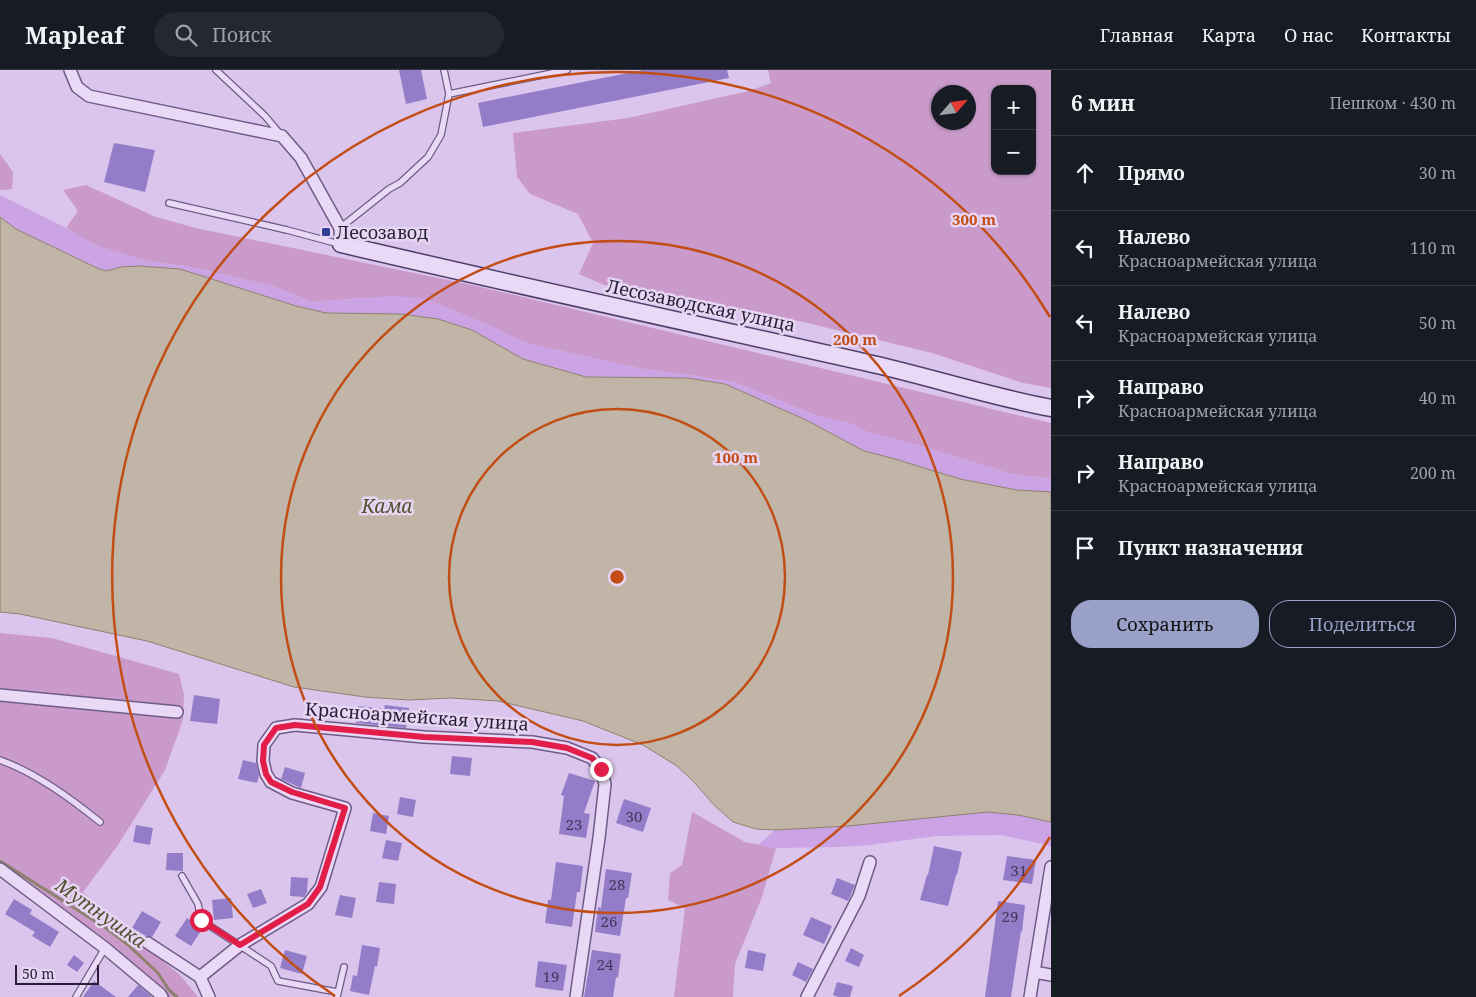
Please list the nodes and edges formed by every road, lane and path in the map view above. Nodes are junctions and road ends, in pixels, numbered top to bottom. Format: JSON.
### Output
{"nodes":[{"id":1,"x":70,"y":70,"type":"edge"},
{"id":2,"x":216,"y":70,"type":"edge"},
{"id":3,"x":444,"y":70,"type":"edge"},
{"id":4,"x":567,"y":70,"type":"edge"},
{"id":5,"x":449,"y":94,"type":"junction"},
{"id":6,"x":282,"y":136,"type":"junction"},
{"id":7,"x":169,"y":202,"type":"dead end"},
{"id":8,"x":341,"y":236,"type":"junction"},
{"id":9,"x":1051,"y":408,"type":"edge"},
{"id":10,"x":0,"y":695,"type":"edge"},
{"id":11,"x":177,"y":712,"type":"dead end"},
{"id":12,"x":0,"y":760,"type":"edge"},
{"id":13,"x":100,"y":822,"type":"dead end"},
{"id":14,"x":870,"y":862,"type":"dead end"},
{"id":15,"x":1051,"y":866,"type":"edge"},
{"id":16,"x":0,"y":869,"type":"edge"},
{"id":17,"x":182,"y":876,"type":"dead end"},
{"id":18,"x":148,"y":943,"type":"dead end"},
{"id":19,"x":240,"y":945,"type":"junction"},
{"id":20,"x":105,"y":948,"type":"junction"},
{"id":21,"x":344,"y":967,"type":"dead end"},
{"id":22,"x":1034,"y":972,"type":"junction"},
{"id":23,"x":1051,"y":975,"type":"edge"},
{"id":24,"x":200,"y":977,"type":"junction"},
{"id":25,"x":337,"y":994,"type":"edge"},
{"id":26,"x":76,"y":997,"type":"edge"},
{"id":27,"x":162,"y":997,"type":"edge"},
{"id":28,"x":209,"y":997,"type":"edge"},
{"id":29,"x":576,"y":997,"type":"edge"},
{"id":30,"x":807,"y":997,"type":"edge"},
{"id":31,"x":1030,"y":997,"type":"edge"}],
"edges":[{"from":1,"to":6,"type":"street"},
{"from":2,"to":6,"type":"lane"},
{"from":3,"to":5,"type":"lane"},
{"from":4,"to":5,"type":"lane"},
{"from":5,"to":8,"type":"lane"},
{"from":6,"to":8,"type":"street"},
{"from":7,"to":8,"type":"lane"},
{"from":8,"to":9,"type":"street","name":"Лесозаводская улица"},
{"from":10,"to":11,"type":"street"},
{"from":12,"to":13,"type":"lane"},
{"from":14,"to":30,"type":"street"},
{"from":15,"to":22,"type":"street"},
{"from":16,"to":20,"type":"street"},
{"from":17,"to":19,"type":"lane"},
{"from":18,"to":24,"type":"street"},
{"from":19,"to":24,"type":"street","name":"Красноармейская улица"},
{"from":19,"to":25,"type":"lane"},
{"from":19,"to":29,"type":"street","name":"Красноармейская улица"},
{"from":20,"to":26,"type":"lane"},
{"from":20,"to":27,"type":"street"},
{"from":21,"to":25,"type":"lane"},
{"from":22,"to":23,"type":"street"},
{"from":22,"to":31,"type":"street"},
{"from":24,"to":28,"type":"street"}]}
